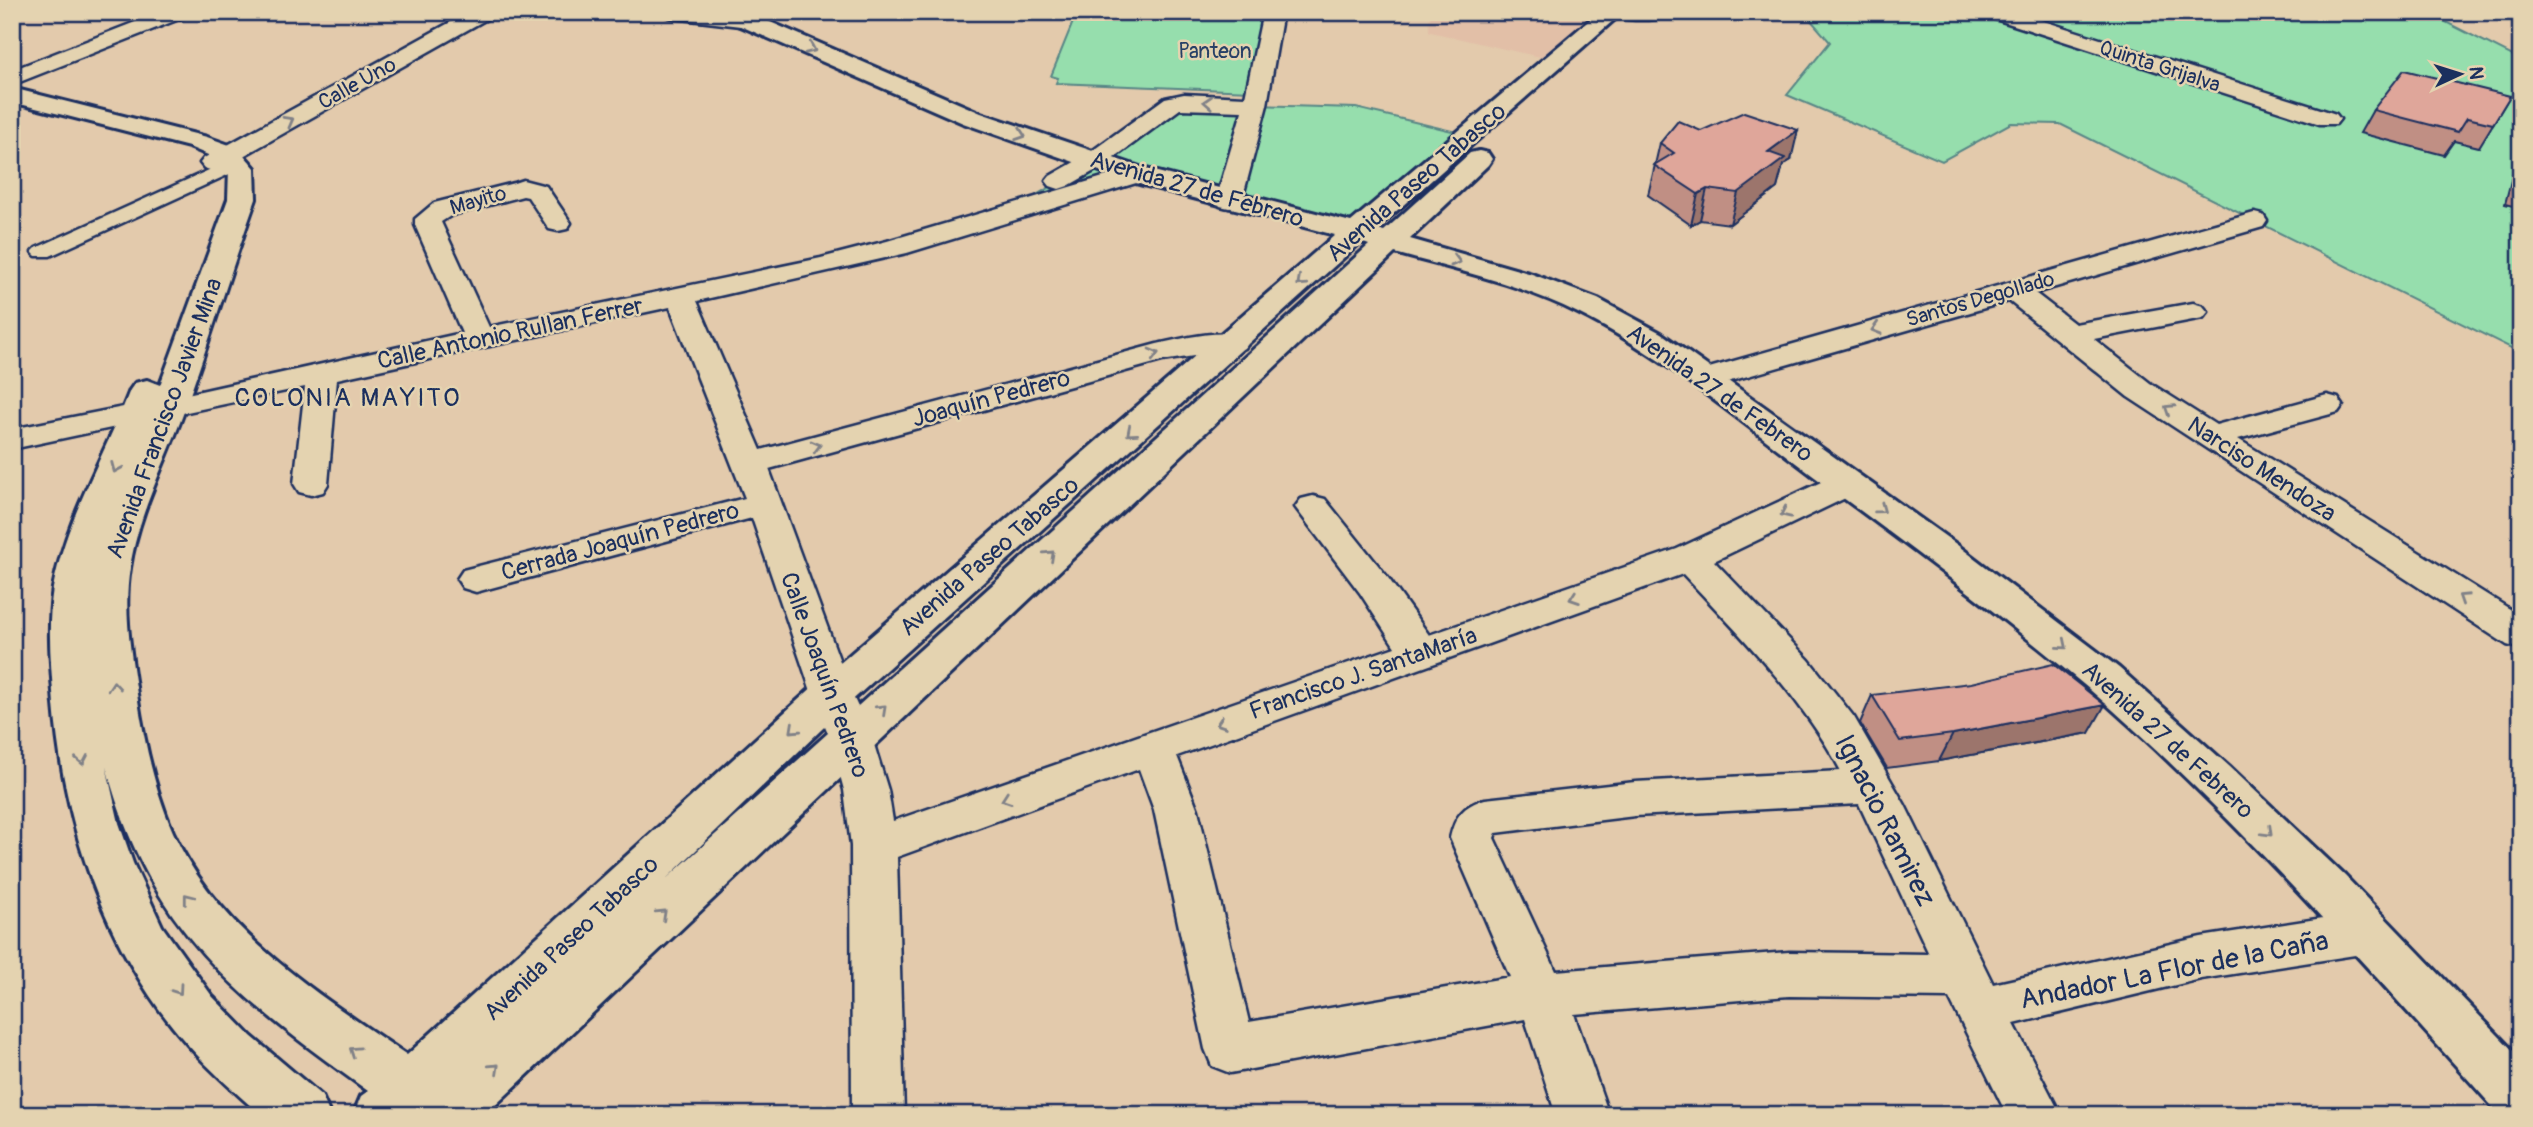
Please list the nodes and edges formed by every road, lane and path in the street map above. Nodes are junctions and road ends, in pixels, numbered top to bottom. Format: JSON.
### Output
{"nodes":[{"id":1,"x":180,"y":12,"type":"edge"},
{"id":2,"x":485,"y":12,"type":"edge"},
{"id":3,"x":673,"y":12,"type":"edge"},
{"id":4,"x":1273,"y":12,"type":"edge"},
{"id":5,"x":1993,"y":12,"type":"edge"},
{"id":6,"x":1633,"y":13,"type":"edge"},
{"id":7,"x":738,"y":17,"type":"edge"},
{"id":8,"x":12,"y":78,"type":"edge"},
{"id":9,"x":12,"y":95,"type":"edge"},
{"id":10,"x":1255,"y":105,"type":"junction"},
{"id":11,"x":12,"y":107,"type":"edge"},
{"id":12,"x":2328,"y":119,"type":"dead end"},
{"id":13,"x":1094,"y":161,"type":"junction"},
{"id":14,"x":225,"y":163,"type":"junction"},
{"id":15,"x":1137,"y":175,"type":"junction"},
{"id":16,"x":1229,"y":200,"type":"junction"},
{"id":17,"x":1004,"y":214,"type":"junction"},
{"id":18,"x":2254,"y":221,"type":"dead end"},
{"id":19,"x":558,"y":223,"type":"dead end"},
{"id":20,"x":1373,"y":237,"type":"junction"},
{"id":21,"x":43,"y":252,"type":"dead end"},
{"id":22,"x":2012,"y":289,"type":"junction"},
{"id":23,"x":681,"y":297,"type":"junction"},
{"id":24,"x":2193,"y":313,"type":"dead end"},
{"id":25,"x":2067,"y":335,"type":"junction"},
{"id":26,"x":479,"y":338,"type":"junction"},
{"id":27,"x":1234,"y":342,"type":"junction"},
{"id":28,"x":322,"y":374,"type":"junction"},
{"id":29,"x":1706,"y":379,"type":"junction"},
{"id":30,"x":2327,"y":405,"type":"dead end"},
{"id":31,"x":154,"y":411,"type":"junction"},
{"id":32,"x":2211,"y":436,"type":"junction"},
{"id":33,"x":12,"y":439,"type":"edge"},
{"id":34,"x":750,"y":464,"type":"junction"},
{"id":35,"x":311,"y":484,"type":"dead end"},
{"id":36,"x":1846,"y":484,"type":"junction"},
{"id":37,"x":764,"y":504,"type":"junction"},
{"id":38,"x":1313,"y":507,"type":"dead end"},
{"id":39,"x":1690,"y":558,"type":"junction"},
{"id":40,"x":476,"y":579,"type":"dead end"},
{"id":41,"x":2521,"y":635,"type":"edge"},
{"id":42,"x":1420,"y":653,"type":"junction"},
{"id":43,"x":832,"y":694,"type":"junction"},
{"id":44,"x":851,"y":738,"type":"junction"},
{"id":45,"x":1152,"y":747,"type":"junction"},
{"id":46,"x":1872,"y":786,"type":"junction"},
{"id":47,"x":874,"y":846,"type":"junction"},
{"id":48,"x":2368,"y":932,"type":"junction"},
{"id":49,"x":1972,"y":992,"type":"junction"},
{"id":50,"x":1542,"y":995,"type":"junction"},
{"id":51,"x":2521,"y":1098,"type":"edge"},
{"id":52,"x":420,"y":1108,"type":"edge"},
{"id":53,"x":302,"y":1115,"type":"edge"},
{"id":54,"x":878,"y":1115,"type":"edge"},
{"id":55,"x":1583,"y":1115,"type":"edge"},
{"id":56,"x":2035,"y":1115,"type":"edge"}],
"edges":[{"from":1,"to":8,"type":"street"},
{"from":14,"to":2,"type":"street","name":"Calle Uno","one_way":true},
{"from":3,"to":7,"type":"street"},
{"from":4,"to":10,"type":"street"},
{"from":5,"to":12,"type":"street","name":"Quinta Grijalva"},
{"from":6,"to":20,"type":"main road","name":"Avenida Paseo Tabasco"},
{"from":7,"to":13,"type":"main road","name":"Avenida 27 de Febrero","one_way":true},
{"from":9,"to":14,"type":"main road"},
{"from":10,"to":13,"type":"street","name":"Calle Antonio Rullan Ferrer","one_way":true},
{"from":10,"to":16,"type":"street"},
{"from":11,"to":14,"type":"main road"},
{"from":13,"to":15,"type":"main road","name":"Avenida 27 de Febrero"},
{"from":13,"to":17,"type":"street","name":"Calle Antonio Rullan Ferrer"},
{"from":14,"to":21,"type":"street","name":"Calle Uno"},
{"from":14,"to":31,"type":"main road","name":"Avenida Francisco Javier Mina"},
{"from":15,"to":16,"type":"main road","name":"Avenida 27 de Febrero"},
{"from":15,"to":17,"type":"street","name":"Calle Antonio Rullan Ferrer"},
{"from":16,"to":20,"type":"main road","name":"Avenida 27 de Febrero"},
{"from":17,"to":23,"type":"street","name":"Calle Antonio Rullan Ferrer"},
{"from":18,"to":22,"type":"street","name":"Santos Degollado"},
{"from":19,"to":26,"type":"street","name":"Mayito"},
{"from":20,"to":27,"type":"main road","name":"Avenida Paseo Tabasco","one_way":true},
{"from":20,"to":29,"type":"main road","name":"Avenida 27 de Febrero","one_way":true},
{"from":44,"to":20,"type":"main road","name":"Avenida Paseo Tabasco","one_way":true},
{"from":22,"to":25,"type":"street","name":"Narciso Mendoza"},
{"from":22,"to":29,"type":"street","name":"Santos Degollado","one_way":true},
{"from":23,"to":26,"type":"street","name":"Calle Antonio Rullan Ferrer"},
{"from":23,"to":34,"type":"street","name":"Calle Joaquín Pedrero"},
{"from":24,"to":25,"type":"street"},
{"from":32,"to":25,"type":"street","name":"Narciso Mendoza","one_way":true},
{"from":26,"to":28,"type":"street","name":"Calle Antonio Rullan Ferrer"},
{"from":34,"to":27,"type":"street","name":"Joaquín Pedrero","one_way":true},
{"from":27,"to":43,"type":"main road","name":"Avenida Paseo Tabasco","one_way":true},
{"from":28,"to":31,"type":"street","name":"Calle Antonio Rullan Ferrer"},
{"from":28,"to":35,"type":"street"},
{"from":29,"to":36,"type":"main road","name":"Avenida 27 de Febrero"},
{"from":30,"to":32,"type":"street"},
{"from":31,"to":33,"type":"street","name":"Calle Antonio Rullan Ferrer"},
{"from":52,"to":31,"type":"main road","name":"Avenida Francisco Javier Mina","one_way":true},
{"from":31,"to":53,"type":"main road","name":"Avenida Francisco Javier Mina","one_way":true},
{"from":41,"to":32,"type":"street","name":"Narciso Mendoza","one_way":true},
{"from":34,"to":37,"type":"street","name":"Calle Joaquín Pedrero"},
{"from":36,"to":39,"type":"street","name":"Francisco J. SantaMaría","one_way":true},
{"from":36,"to":48,"type":"main road","name":"Avenida 27 de Febrero","one_way":true},
{"from":37,"to":40,"type":"street","name":"Cerrada Joaquín Pedrero"},
{"from":37,"to":43,"type":"street","name":"Calle Joaquín Pedrero"},
{"from":38,"to":42,"type":"street"},
{"from":39,"to":42,"type":"street","name":"Francisco J. SantaMaría","one_way":true},
{"from":39,"to":46,"type":"street","name":"Ignacio Ramirez"},
{"from":42,"to":45,"type":"street","name":"Francisco J. SantaMaría","one_way":true},
{"from":43,"to":44,"type":"street","name":"Calle Joaquín Pedrero"},
{"from":43,"to":52,"type":"main road","name":"Avenida Paseo Tabasco","one_way":true},
{"from":44,"to":47,"type":"street","name":"Calle Joaquín Pedrero"},
{"from":52,"to":44,"type":"main road","name":"Avenida Paseo Tabasco","one_way":true},
{"from":45,"to":47,"type":"street","name":"Francisco J. SantaMaría","one_way":true},
{"from":45,"to":50,"type":"street","name":"Andador La Flor de la Caña"},
{"from":46,"to":49,"type":"street","name":"Ignacio Ramirez"},
{"from":46,"to":50,"type":"street"},
{"from":47,"to":54,"type":"street","name":"Calle Joaquín Pedrero"},
{"from":48,"to":49,"type":"street","name":"Andador La Flor de la Caña"},
{"from":48,"to":51,"type":"main road","name":"Avenida 27 de Febrero"},
{"from":49,"to":50,"type":"street","name":"Andador La Flor de la Caña"},
{"from":49,"to":56,"type":"street","name":"Ignacio Ramirez"},
{"from":50,"to":55,"type":"street"}]}
